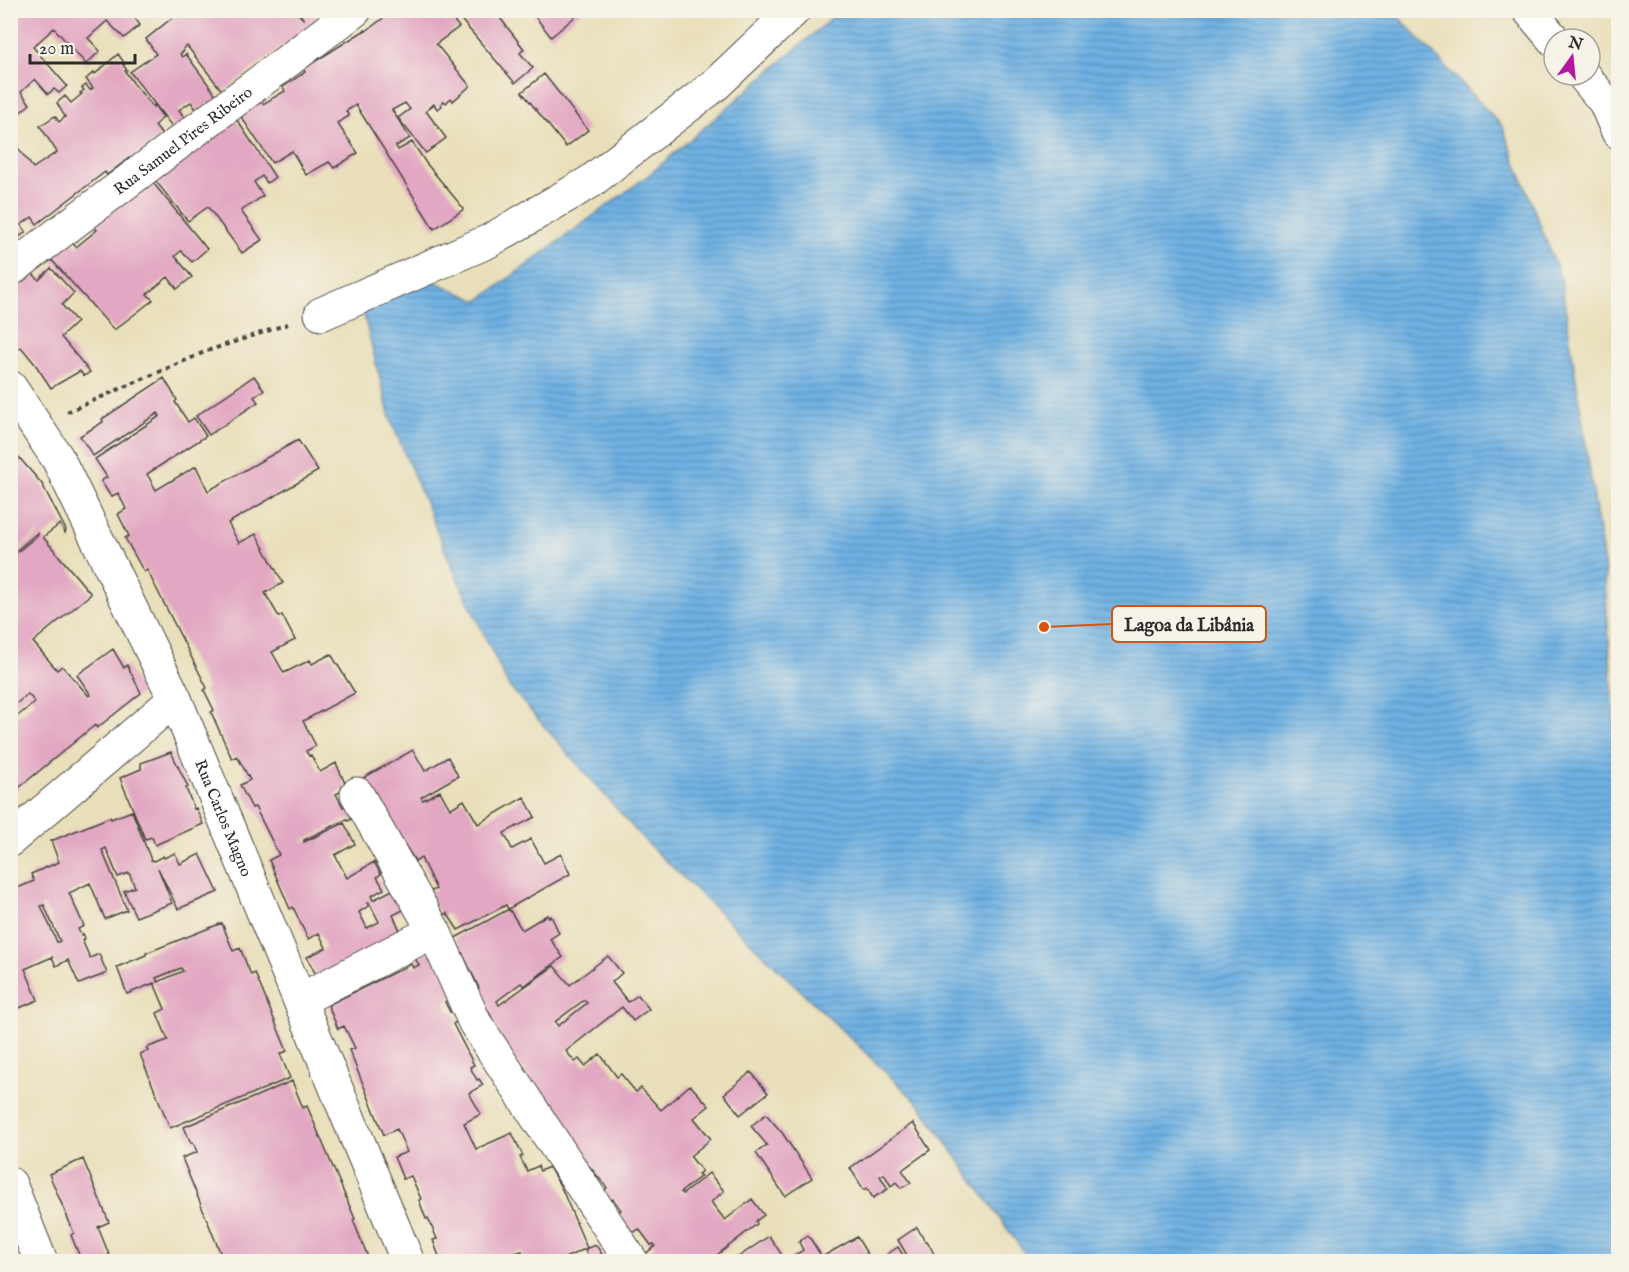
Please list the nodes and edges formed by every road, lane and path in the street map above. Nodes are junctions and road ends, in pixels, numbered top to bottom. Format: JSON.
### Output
{"nodes":[{"id":1,"x":355,"y":10,"type":"edge"},
{"id":2,"x":794,"y":10,"type":"edge"},
{"id":3,"x":1529,"y":10,"type":"edge"},
{"id":4,"x":1543,"y":27,"type":"edge"},
{"id":5,"x":1593,"y":87,"type":"edge"},
{"id":6,"x":1618,"y":132,"type":"edge"},
{"id":7,"x":10,"y":270,"type":"edge"},
{"id":8,"x":321,"y":314,"type":"joint"},
{"id":9,"x":13,"y":394,"type":"edge"},
{"id":10,"x":36,"y":425,"type":"junction"},
{"id":11,"x":175,"y":699,"type":"junction"},
{"id":12,"x":357,"y":794,"type":"dead end"},
{"id":13,"x":10,"y":840,"type":"edge"},
{"id":14,"x":434,"y":932,"type":"junction"},
{"id":15,"x":300,"y":1000,"type":"junction"},
{"id":16,"x":10,"y":1184,"type":"edge"},
{"id":17,"x":41,"y":1262,"type":"edge"},
{"id":18,"x":408,"y":1262,"type":"edge"},
{"id":19,"x":632,"y":1262,"type":"edge"}],
"edges":[{"from":1,"to":7,"type":"street","name":"Rua Samuel Pires Ribeiro"},
{"from":2,"to":8,"type":"street"},
{"from":3,"to":4,"type":"street"},
{"from":5,"to":6,"type":"street"},
{"from":8,"to":10,"type":"path"},
{"from":9,"to":10,"type":"street","name":"Rua Carlos Magno"},
{"from":10,"to":11,"type":"street","name":"Rua Carlos Magno"},
{"from":11,"to":13,"type":"street"},
{"from":11,"to":15,"type":"street","name":"Rua Carlos Magno"},
{"from":12,"to":14,"type":"street"},
{"from":14,"to":15,"type":"street"},
{"from":14,"to":19,"type":"street"},
{"from":15,"to":18,"type":"street","name":"Rua Carlos Magno"},
{"from":16,"to":17,"type":"street"}]}
